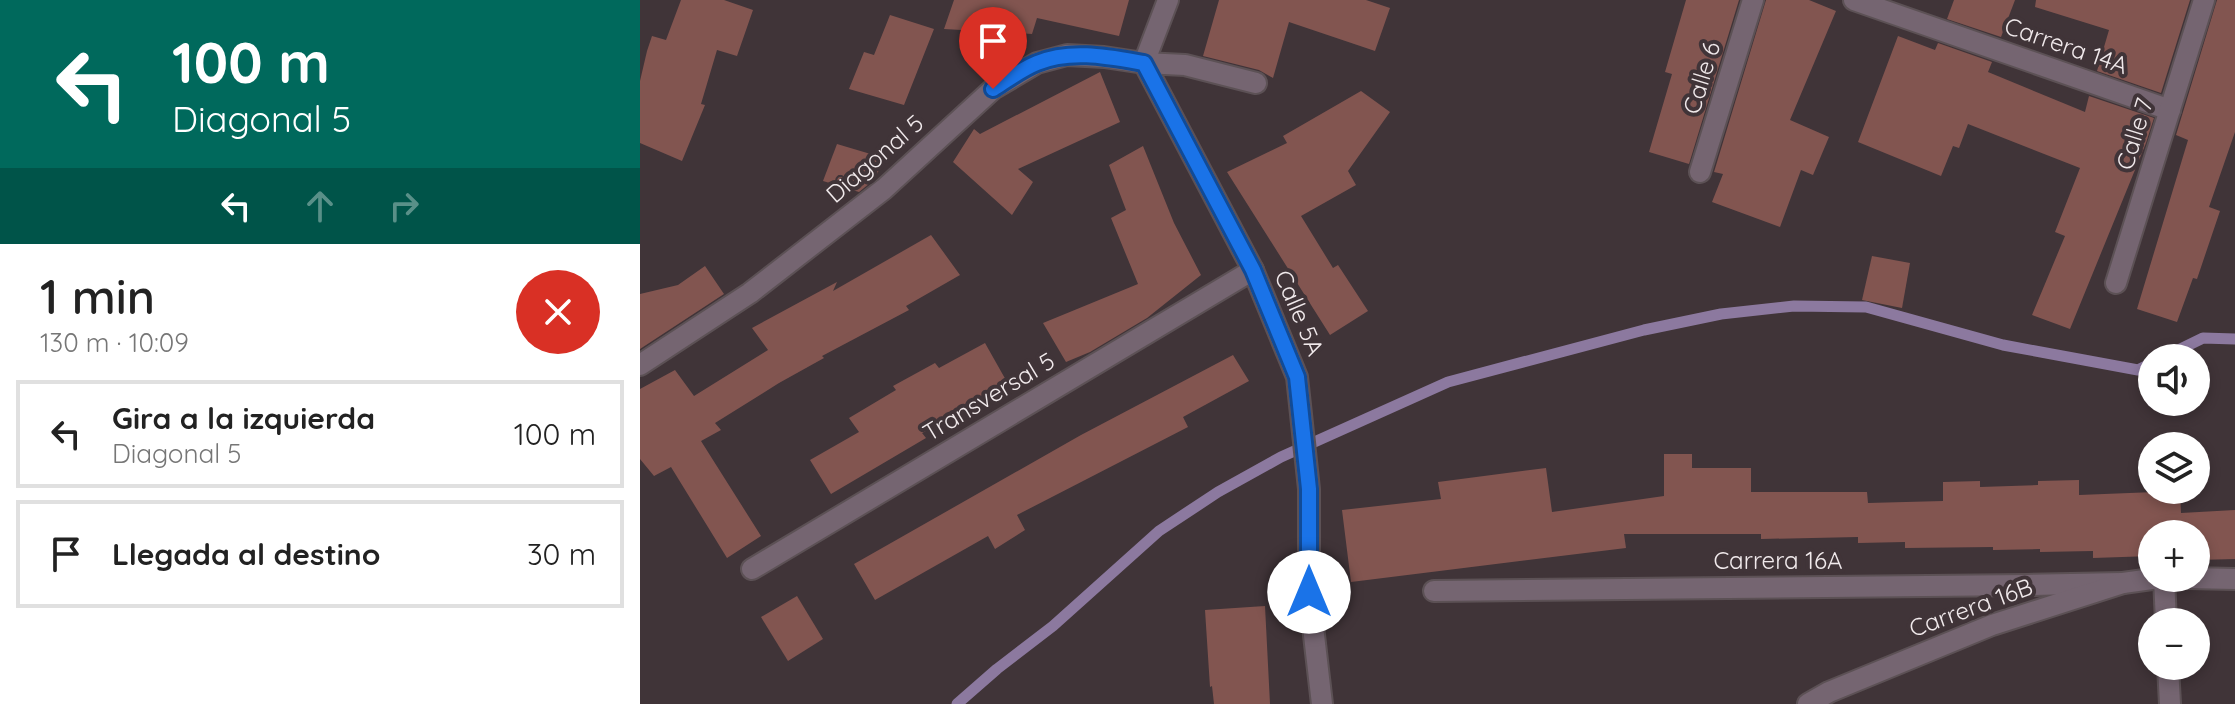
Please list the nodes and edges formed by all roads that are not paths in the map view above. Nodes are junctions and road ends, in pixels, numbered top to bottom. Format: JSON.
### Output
{"nodes":[{"id":1,"x":1168,"y":0,"type":"edge"},
{"id":2,"x":1753,"y":0,"type":"edge"},
{"id":3,"x":1854,"y":0,"type":"edge"},
{"id":4,"x":2204,"y":0,"type":"edge"},
{"id":5,"x":1144,"y":63,"type":"junction"},
{"id":6,"x":1256,"y":83,"type":"dead end"},
{"id":7,"x":2170,"y":110,"type":"junction"},
{"id":8,"x":1700,"y":172,"type":"dead end"},
{"id":9,"x":1253,"y":270,"type":"junction"},
{"id":10,"x":2116,"y":283,"type":"dead end"},
{"id":11,"x":640,"y":365,"type":"edge"},
{"id":12,"x":752,"y":569,"type":"dead end"},
{"id":13,"x":2210,"y":578,"type":"edge"},
{"id":14,"x":2235,"y":579,"type":"edge"},
{"id":15,"x":2138,"y":581,"type":"edge"},
{"id":16,"x":2123,"y":583,"type":"junction"},
{"id":17,"x":1434,"y":591,"type":"dead end"},
{"id":18,"x":2169,"y":680,"type":"edge"},
{"id":19,"x":1322,"y":704,"type":"edge"},
{"id":20,"x":1808,"y":704,"type":"edge"},
{"id":21,"x":2170,"y":704,"type":"edge"}],
"edges":[{"from":1,"to":5,"type":"street"},
{"from":2,"to":8,"type":"street","name":"Calle 6"},
{"from":3,"to":7,"type":"street","name":"Carrera 14A"},
{"from":4,"to":7,"type":"street","name":"Calle 7"},
{"from":5,"to":6,"type":"street","name":"Diagonal 5"},
{"from":5,"to":9,"type":"street","name":"Calle 5A"},
{"from":5,"to":11,"type":"street","name":"Diagonal 5"},
{"from":7,"to":10,"type":"street","name":"Calle 7"},
{"from":9,"to":12,"type":"street","name":"Transversal 5"},
{"from":9,"to":19,"type":"street","name":"Calle 5A"},
{"from":13,"to":14,"type":"street"},
{"from":15,"to":16,"type":"street","name":"Carrera 16B"},
{"from":16,"to":17,"type":"street","name":"Carrera 16A"},
{"from":16,"to":20,"type":"street","name":"Carrera 16B"},
{"from":18,"to":21,"type":"street"}]}
